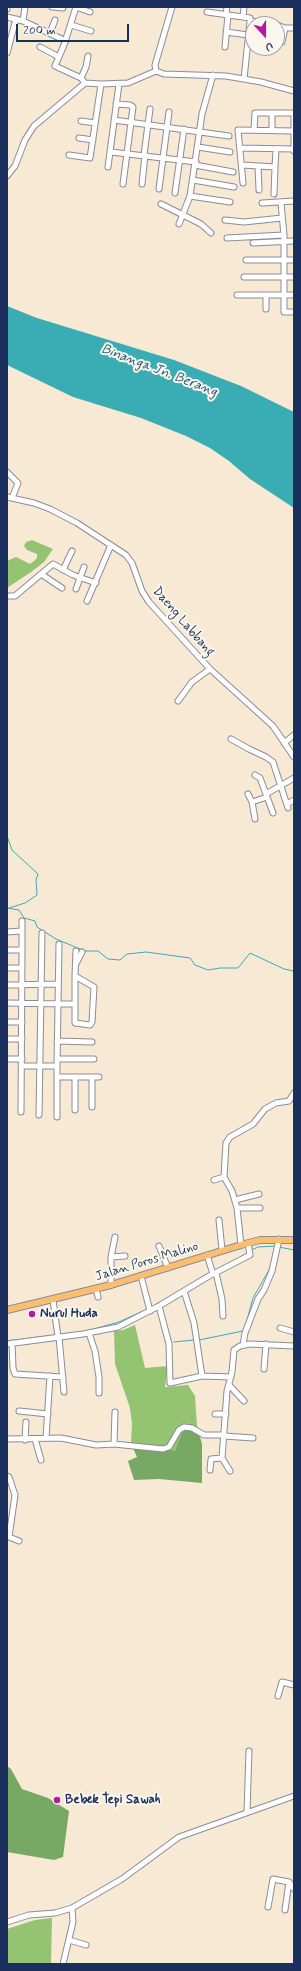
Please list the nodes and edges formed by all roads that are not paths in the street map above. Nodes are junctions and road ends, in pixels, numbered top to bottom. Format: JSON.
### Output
{"nodes":[{"id":1,"x":25,"y":7,"type":"edge"},
{"id":2,"x":52,"y":7,"type":"edge"},
{"id":3,"x":76,"y":7,"type":"edge"},
{"id":4,"x":172,"y":7,"type":"edge"},
{"id":5,"x":227,"y":7,"type":"edge"},
{"id":6,"x":244,"y":7,"type":"edge"},
{"id":7,"x":60,"y":8,"type":"edge"},
{"id":8,"x":90,"y":12,"type":"dead end"},
{"id":9,"x":207,"y":12,"type":"dead end"},
{"id":10,"x":227,"y":15,"type":"junction"},
{"id":11,"x":7,"y":17,"type":"edge"},
{"id":12,"x":243,"y":17,"type":"joint"},
{"id":13,"x":16,"y":19,"type":"junction"},
{"id":14,"x":55,"y":20,"type":"dead end"},
{"id":15,"x":23,"y":21,"type":"junction"},
{"id":16,"x":71,"y":25,"type":"junction"},
{"id":17,"x":285,"y":28,"type":"edge"},
{"id":18,"x":294,"y":28,"type":"edge"},
{"id":19,"x":91,"y":31,"type":"dead end"},
{"id":20,"x":226,"y":32,"type":"junction"},
{"id":21,"x":50,"y":33,"type":"junction"},
{"id":22,"x":245,"y":35,"type":"edge"},
{"id":23,"x":66,"y":41,"type":"junction"},
{"id":24,"x":40,"y":47,"type":"dead end"},
{"id":25,"x":225,"y":47,"type":"dead end"},
{"id":26,"x":7,"y":53,"type":"edge"},
{"id":27,"x":88,"y":56,"type":"dead end"},
{"id":28,"x":246,"y":56,"type":"edge"},
{"id":29,"x":59,"y":57,"type":"junction"},
{"id":30,"x":156,"y":71,"type":"junction"},
{"id":31,"x":213,"y":75,"type":"junction"},
{"id":32,"x":81,"y":78,"type":"junction"},
{"id":33,"x":244,"y":79,"type":"junction"},
{"id":34,"x":85,"y":83,"type":"junction"},
{"id":35,"x":101,"y":84,"type":"junction"},
{"id":36,"x":119,"y":84,"type":"junction"},
{"id":37,"x":294,"y":91,"type":"edge"},
{"id":38,"x":116,"y":104,"type":"junction"},
{"id":39,"x":150,"y":109,"type":"dead end"},
{"id":40,"x":169,"y":112,"type":"dead end"},
{"id":41,"x":272,"y":113,"type":"junction"},
{"id":42,"x":294,"y":113,"type":"edge"},
{"id":43,"x":114,"y":120,"type":"junction"},
{"id":44,"x":81,"y":121,"type":"dead end"},
{"id":45,"x":131,"y":122,"type":"junction"},
{"id":46,"x":95,"y":123,"type":"junction"},
{"id":47,"x":148,"y":124,"type":"junction"},
{"id":48,"x":166,"y":127,"type":"junction"},
{"id":49,"x":184,"y":129,"type":"junction"},
{"id":50,"x":254,"y":130,"type":"junction"},
{"id":51,"x":272,"y":130,"type":"junction"},
{"id":52,"x":294,"y":131,"type":"edge"},
{"id":53,"x":200,"y":132,"type":"junction"},
{"id":54,"x":230,"y":136,"type":"dead end"},
{"id":55,"x":79,"y":138,"type":"dead end"},
{"id":56,"x":93,"y":140,"type":"junction"},
{"id":57,"x":198,"y":147,"type":"junction"},
{"id":58,"x":241,"y":148,"type":"junction"},
{"id":59,"x":294,"y":149,"type":"edge"},
{"id":60,"x":276,"y":150,"type":"junction"},
{"id":61,"x":110,"y":152,"type":"junction"},
{"id":62,"x":230,"y":152,"type":"dead end"},
{"id":63,"x":294,"y":152,"type":"edge"},
{"id":64,"x":127,"y":154,"type":"junction"},
{"id":65,"x":69,"y":155,"type":"dead end"},
{"id":66,"x":145,"y":155,"type":"junction"},
{"id":67,"x":162,"y":157,"type":"junction"},
{"id":68,"x":179,"y":159,"type":"junction"},
{"id":69,"x":195,"y":163,"type":"junction"},
{"id":70,"x":243,"y":165,"type":"junction"},
{"id":71,"x":258,"y":166,"type":"junction"},
{"id":72,"x":275,"y":166,"type":"junction"},
{"id":73,"x":108,"y":167,"type":"dead end"},
{"id":74,"x":233,"y":172,"type":"dead end"},
{"id":75,"x":7,"y":176,"type":"edge"},
{"id":76,"x":193,"y":180,"type":"junction"},
{"id":77,"x":243,"y":183,"type":"dead end"},
{"id":78,"x":123,"y":184,"type":"dead end"},
{"id":79,"x":142,"y":184,"type":"dead end"},
{"id":80,"x":234,"y":187,"type":"dead end"},
{"id":81,"x":159,"y":189,"type":"dead end"},
{"id":82,"x":259,"y":190,"type":"dead end"},
{"id":83,"x":175,"y":193,"type":"dead end"},
{"id":84,"x":274,"y":194,"type":"dead end"},
{"id":85,"x":190,"y":196,"type":"junction"},
{"id":86,"x":294,"y":201,"type":"edge"},
{"id":87,"x":230,"y":202,"type":"dead end"},
{"id":88,"x":262,"y":203,"type":"dead end"},
{"id":89,"x":280,"y":203,"type":"junction"},
{"id":90,"x":161,"y":204,"type":"dead end"},
{"id":91,"x":183,"y":213,"type":"junction"},
{"id":92,"x":282,"y":218,"type":"junction"},
{"id":93,"x":225,"y":220,"type":"dead end"},
{"id":94,"x":179,"y":224,"type":"dead end"},
{"id":95,"x":211,"y":233,"type":"dead end"},
{"id":96,"x":227,"y":238,"type":"dead end"},
{"id":97,"x":284,"y":238,"type":"junction"},
{"id":98,"x":294,"y":241,"type":"edge"},
{"id":99,"x":253,"y":243,"type":"dead end"},
{"id":100,"x":246,"y":260,"type":"dead end"},
{"id":101,"x":284,"y":260,"type":"junction"},
{"id":102,"x":294,"y":260,"type":"edge"},
{"id":103,"x":244,"y":277,"type":"dead end"},
{"id":104,"x":284,"y":277,"type":"junction"},
{"id":105,"x":294,"y":277,"type":"edge"},
{"id":106,"x":238,"y":295,"type":"dead end"},
{"id":107,"x":266,"y":295,"type":"junction"},
{"id":108,"x":284,"y":295,"type":"junction"},
{"id":109,"x":294,"y":295,"type":"edge"},
{"id":110,"x":266,"y":309,"type":"dead end"},
{"id":111,"x":294,"y":312,"type":"edge"},
{"id":112,"x":7,"y":472,"type":"edge"},
{"id":113,"x":9,"y":498,"type":"edge"},
{"id":114,"x":111,"y":545,"type":"junction"},
{"id":115,"x":72,"y":551,"type":"dead end"},
{"id":116,"x":84,"y":567,"type":"dead end"},
{"id":117,"x":63,"y":570,"type":"junction"},
{"id":118,"x":41,"y":574,"type":"junction"},
{"id":119,"x":80,"y":578,"type":"junction"},
{"id":120,"x":96,"y":583,"type":"junction"},
{"id":121,"x":62,"y":588,"type":"dead end"},
{"id":122,"x":76,"y":589,"type":"dead end"},
{"id":123,"x":7,"y":596,"type":"edge"},
{"id":124,"x":87,"y":601,"type":"dead end"},
{"id":125,"x":210,"y":669,"type":"junction"},
{"id":126,"x":178,"y":701,"type":"dead end"},
{"id":127,"x":294,"y":735,"type":"edge"},
{"id":128,"x":231,"y":739,"type":"dead end"},
{"id":129,"x":284,"y":743,"type":"junction"},
{"id":130,"x":294,"y":757,"type":"edge"},
{"id":131,"x":255,"y":774,"type":"dead end"},
{"id":132,"x":294,"y":778,"type":"edge"},
{"id":133,"x":281,"y":786,"type":"junction"},
{"id":134,"x":248,"y":794,"type":"dead end"},
{"id":135,"x":267,"y":796,"type":"junction"},
{"id":136,"x":294,"y":800,"type":"edge"},
{"id":137,"x":252,"y":802,"type":"junction"},
{"id":138,"x":273,"y":813,"type":"dead end"},
{"id":139,"x":255,"y":819,"type":"dead end"},
{"id":140,"x":22,"y":920,"type":"dead end"},
{"id":141,"x":7,"y":932,"type":"edge"},
{"id":142,"x":22,"y":932,"type":"junction"},
{"id":143,"x":42,"y":933,"type":"dead end"},
{"id":144,"x":59,"y":944,"type":"dead end"},
{"id":145,"x":7,"y":950,"type":"edge"},
{"id":146,"x":22,"y":950,"type":"junction"},
{"id":147,"x":76,"y":951,"type":"dead end"},
{"id":148,"x":82,"y":952,"type":"dead end"},
{"id":149,"x":75,"y":966,"type":"junction"},
{"id":150,"x":7,"y":968,"type":"edge"},
{"id":151,"x":22,"y":968,"type":"junction"},
{"id":152,"x":75,"y":976,"type":"junction"},
{"id":153,"x":58,"y":984,"type":"junction"},
{"id":154,"x":7,"y":985,"type":"edge"},
{"id":155,"x":22,"y":985,"type":"junction"},
{"id":156,"x":41,"y":985,"type":"junction"},
{"id":157,"x":7,"y":1003,"type":"edge"},
{"id":158,"x":22,"y":1004,"type":"junction"},
{"id":159,"x":40,"y":1004,"type":"junction"},
{"id":160,"x":58,"y":1004,"type":"junction"},
{"id":161,"x":74,"y":1004,"type":"junction"},
{"id":162,"x":7,"y":1022,"type":"edge"},
{"id":163,"x":22,"y":1022,"type":"junction"},
{"id":164,"x":7,"y":1039,"type":"edge"},
{"id":165,"x":22,"y":1039,"type":"junction"},
{"id":166,"x":57,"y":1041,"type":"junction"},
{"id":167,"x":92,"y":1042,"type":"dead end"},
{"id":168,"x":7,"y":1059,"type":"edge"},
{"id":169,"x":22,"y":1059,"type":"junction"},
{"id":170,"x":57,"y":1059,"type":"junction"},
{"id":171,"x":94,"y":1059,"type":"dead end"},
{"id":172,"x":22,"y":1066,"type":"junction"},
{"id":173,"x":39,"y":1066,"type":"junction"},
{"id":174,"x":57,"y":1066,"type":"junction"},
{"id":175,"x":57,"y":1077,"type":"junction"},
{"id":176,"x":75,"y":1077,"type":"junction"},
{"id":177,"x":92,"y":1077,"type":"junction"},
{"id":178,"x":98,"y":1077,"type":"dead end"},
{"id":179,"x":294,"y":1093,"type":"edge"},
{"id":180,"x":92,"y":1107,"type":"dead end"},
{"id":181,"x":75,"y":1110,"type":"dead end"},
{"id":182,"x":21,"y":1112,"type":"dead end"},
{"id":183,"x":39,"y":1115,"type":"dead end"},
{"id":184,"x":57,"y":1117,"type":"dead end"},
{"id":185,"x":224,"y":1177,"type":"junction"},
{"id":186,"x":214,"y":1180,"type":"dead end"},
{"id":187,"x":259,"y":1194,"type":"dead end"},
{"id":188,"x":235,"y":1200,"type":"junction"},
{"id":189,"x":237,"y":1208,"type":"junction"},
{"id":190,"x":260,"y":1208,"type":"dead end"},
{"id":191,"x":219,"y":1220,"type":"dead end"},
{"id":192,"x":116,"y":1237,"type":"dead end"},
{"id":193,"x":294,"y":1240,"type":"edge"},
{"id":194,"x":278,"y":1244,"type":"junction"},
{"id":195,"x":240,"y":1245,"type":"junction"},
{"id":196,"x":159,"y":1246,"type":"dead end"},
{"id":197,"x":249,"y":1248,"type":"junction"},
{"id":198,"x":222,"y":1250,"type":"junction"},
{"id":199,"x":206,"y":1255,"type":"junction"},
{"id":200,"x":125,"y":1256,"type":"dead end"},
{"id":201,"x":112,"y":1257,"type":"junction"},
{"id":202,"x":168,"y":1268,"type":"junction"},
{"id":203,"x":214,"y":1273,"type":"junction"},
{"id":204,"x":141,"y":1276,"type":"junction"},
{"id":205,"x":111,"y":1285,"type":"junction"},
{"id":206,"x":96,"y":1289,"type":"junction"},
{"id":207,"x":184,"y":1292,"type":"junction"},
{"id":208,"x":98,"y":1297,"type":"dead end"},
{"id":209,"x":53,"y":1300,"type":"junction"},
{"id":210,"x":159,"y":1306,"type":"junction"},
{"id":211,"x":149,"y":1308,"type":"junction"},
{"id":212,"x":7,"y":1310,"type":"edge"},
{"id":213,"x":223,"y":1316,"type":"dead end"},
{"id":214,"x":280,"y":1328,"type":"dead end"},
{"id":215,"x":294,"y":1332,"type":"edge"},
{"id":216,"x":89,"y":1333,"type":"junction"},
{"id":217,"x":58,"y":1337,"type":"junction"},
{"id":218,"x":9,"y":1343,"type":"edge"},
{"id":219,"x":266,"y":1344,"type":"junction"},
{"id":220,"x":243,"y":1345,"type":"junction"},
{"id":221,"x":294,"y":1346,"type":"edge"},
{"id":222,"x":264,"y":1369,"type":"dead end"},
{"id":223,"x":50,"y":1376,"type":"junction"},
{"id":224,"x":202,"y":1376,"type":"junction"},
{"id":225,"x":63,"y":1377,"type":"junction"},
{"id":226,"x":231,"y":1377,"type":"junction"},
{"id":227,"x":229,"y":1385,"type":"junction"},
{"id":228,"x":64,"y":1392,"type":"dead end"},
{"id":229,"x":98,"y":1393,"type":"dead end"},
{"id":230,"x":244,"y":1401,"type":"dead end"},
{"id":231,"x":19,"y":1410,"type":"dead end"},
{"id":232,"x":115,"y":1412,"type":"dead end"},
{"id":233,"x":48,"y":1414,"type":"junction"},
{"id":234,"x":215,"y":1414,"type":"dead end"},
{"id":235,"x":226,"y":1414,"type":"junction"},
{"id":236,"x":26,"y":1422,"type":"dead end"},
{"id":237,"x":225,"y":1436,"type":"junction"},
{"id":238,"x":46,"y":1438,"type":"junction"},
{"id":239,"x":253,"y":1438,"type":"dead end"},
{"id":240,"x":7,"y":1439,"type":"edge"},
{"id":241,"x":35,"y":1439,"type":"junction"},
{"id":242,"x":25,"y":1440,"type":"junction"},
{"id":243,"x":114,"y":1444,"type":"junction"},
{"id":244,"x":222,"y":1458,"type":"junction"},
{"id":245,"x":41,"y":1460,"type":"dead end"},
{"id":246,"x":210,"y":1470,"type":"dead end"},
{"id":247,"x":230,"y":1471,"type":"dead end"},
{"id":248,"x":7,"y":1476,"type":"edge"},
{"id":249,"x":19,"y":1541,"type":"dead end"},
{"id":250,"x":294,"y":1685,"type":"edge"},
{"id":251,"x":278,"y":1696,"type":"dead end"},
{"id":252,"x":249,"y":1752,"type":"dead end"},
{"id":253,"x":294,"y":1796,"type":"edge"},
{"id":254,"x":247,"y":1812,"type":"junction"},
{"id":255,"x":288,"y":1882,"type":"junction"},
{"id":256,"x":294,"y":1889,"type":"edge"},
{"id":257,"x":268,"y":1907,"type":"dead end"},
{"id":258,"x":72,"y":1908,"type":"junction"},
{"id":259,"x":285,"y":1910,"type":"dead end"},
{"id":260,"x":7,"y":1922,"type":"edge"},
{"id":261,"x":69,"y":1940,"type":"junction"},
{"id":262,"x":86,"y":1945,"type":"dead end"},
{"id":263,"x":63,"y":1964,"type":"edge"}],
"edges":[{"from":1,"to":15,"type":"street"},
{"from":2,"to":7,"type":"street"},
{"from":3,"to":8,"type":"street"},
{"from":3,"to":16,"type":"street"},
{"from":4,"to":30,"type":"street"},
{"from":5,"to":10,"type":"street"},
{"from":6,"to":12,"type":"street"},
{"from":9,"to":10,"type":"street"},
{"from":10,"to":12,"type":"street"},
{"from":10,"to":20,"type":"street"},
{"from":11,"to":13,"type":"street"},
{"from":13,"to":15,"type":"street"},
{"from":13,"to":26,"type":"street"},
{"from":14,"to":21,"type":"street"},
{"from":15,"to":21,"type":"street"},
{"from":16,"to":19,"type":"street"},
{"from":16,"to":23,"type":"street"},
{"from":17,"to":18,"type":"street"},
{"from":20,"to":22,"type":"street"},
{"from":20,"to":25,"type":"street"},
{"from":21,"to":23,"type":"street"},
{"from":23,"to":29,"type":"street"},
{"from":24,"to":29,"type":"street"},
{"from":27,"to":32,"type":"street"},
{"from":28,"to":33,"type":"street"},
{"from":29,"to":32,"type":"street"},
{"from":30,"to":31,"type":"street"},
{"from":30,"to":36,"type":"street"},
{"from":31,"to":33,"type":"street"},
{"from":31,"to":53,"type":"street"},
{"from":32,"to":34,"type":"street"},
{"from":33,"to":37,"type":"street"},
{"from":34,"to":35,"type":"street"},
{"from":34,"to":75,"type":"street"},
{"from":35,"to":36,"type":"street"},
{"from":35,"to":46,"type":"street"},
{"from":36,"to":38,"type":"street"},
{"from":38,"to":43,"type":"street"},
{"from":38,"to":45,"type":"street"},
{"from":39,"to":47,"type":"street"},
{"from":40,"to":48,"type":"street"},
{"from":41,"to":42,"type":"street"},
{"from":41,"to":50,"type":"street"},
{"from":41,"to":51,"type":"street"},
{"from":42,"to":52,"type":"street"},
{"from":43,"to":45,"type":"street"},
{"from":43,"to":61,"type":"street"},
{"from":44,"to":46,"type":"street"},
{"from":45,"to":47,"type":"street"},
{"from":45,"to":64,"type":"street"},
{"from":46,"to":56,"type":"street"},
{"from":47,"to":48,"type":"street"},
{"from":47,"to":66,"type":"street"},
{"from":48,"to":49,"type":"street"},
{"from":48,"to":67,"type":"street"},
{"from":49,"to":53,"type":"street"},
{"from":49,"to":68,"type":"street"},
{"from":50,"to":51,"type":"street"},
{"from":50,"to":58,"type":"street"},
{"from":51,"to":52,"type":"street"},
{"from":52,"to":59,"type":"street"},
{"from":53,"to":54,"type":"street"},
{"from":53,"to":57,"type":"street"},
{"from":55,"to":56,"type":"street"},
{"from":56,"to":65,"type":"street"},
{"from":57,"to":62,"type":"street"},
{"from":57,"to":69,"type":"street"},
{"from":58,"to":60,"type":"street"},
{"from":58,"to":70,"type":"street"},
{"from":59,"to":60,"type":"street"},
{"from":59,"to":63,"type":"street"},
{"from":60,"to":72,"type":"street"},
{"from":61,"to":64,"type":"street"},
{"from":61,"to":73,"type":"street"},
{"from":64,"to":66,"type":"street"},
{"from":64,"to":78,"type":"street"},
{"from":66,"to":67,"type":"street"},
{"from":66,"to":79,"type":"street"},
{"from":67,"to":68,"type":"street"},
{"from":67,"to":81,"type":"street"},
{"from":68,"to":69,"type":"street"},
{"from":68,"to":83,"type":"street"},
{"from":69,"to":74,"type":"street"},
{"from":69,"to":76,"type":"street"},
{"from":70,"to":71,"type":"street"},
{"from":70,"to":77,"type":"street"},
{"from":71,"to":72,"type":"street"},
{"from":71,"to":82,"type":"street"},
{"from":72,"to":84,"type":"street"},
{"from":76,"to":80,"type":"street"},
{"from":76,"to":85,"type":"street"},
{"from":85,"to":87,"type":"street"},
{"from":85,"to":91,"type":"street"},
{"from":86,"to":89,"type":"street"},
{"from":88,"to":89,"type":"street"},
{"from":89,"to":92,"type":"street"},
{"from":90,"to":91,"type":"street"},
{"from":91,"to":94,"type":"street"},
{"from":91,"to":95,"type":"street"},
{"from":92,"to":93,"type":"street"},
{"from":92,"to":97,"type":"street"},
{"from":96,"to":97,"type":"street"},
{"from":97,"to":98,"type":"street"},
{"from":97,"to":99,"type":"street"},
{"from":97,"to":101,"type":"street"},
{"from":100,"to":101,"type":"street"},
{"from":101,"to":102,"type":"street"},
{"from":101,"to":104,"type":"street"},
{"from":103,"to":104,"type":"street"},
{"from":104,"to":105,"type":"street"},
{"from":104,"to":108,"type":"street"},
{"from":106,"to":107,"type":"street"},
{"from":107,"to":108,"type":"street"},
{"from":107,"to":110,"type":"street"},
{"from":108,"to":109,"type":"street"},
{"from":108,"to":111,"type":"street"},
{"from":112,"to":113,"type":"street"},
{"from":113,"to":114,"type":"street","name":"Daeng Labbang"},
{"from":114,"to":120,"type":"street"},
{"from":114,"to":125,"type":"street","name":"Daeng Labbang"},
{"from":115,"to":117,"type":"street"},
{"from":116,"to":119,"type":"street"},
{"from":117,"to":118,"type":"street"},
{"from":117,"to":119,"type":"street"},
{"from":118,"to":121,"type":"street"},
{"from":118,"to":123,"type":"street"},
{"from":119,"to":120,"type":"street"},
{"from":119,"to":122,"type":"street"},
{"from":120,"to":124,"type":"street"},
{"from":125,"to":126,"type":"street"},
{"from":125,"to":129,"type":"street","name":"Daeng Labbang"},
{"from":127,"to":129,"type":"street"},
{"from":128,"to":133,"type":"street"},
{"from":129,"to":130,"type":"street","name":"Daeng Labbang"},
{"from":131,"to":135,"type":"street"},
{"from":132,"to":133,"type":"street"},
{"from":133,"to":135,"type":"street"},
{"from":133,"to":136,"type":"street"},
{"from":134,"to":137,"type":"street"},
{"from":135,"to":137,"type":"street"},
{"from":135,"to":138,"type":"street"},
{"from":137,"to":139,"type":"street"},
{"from":140,"to":142,"type":"street"},
{"from":141,"to":142,"type":"street"},
{"from":142,"to":146,"type":"street"},
{"from":143,"to":156,"type":"street"},
{"from":144,"to":153,"type":"street"},
{"from":145,"to":146,"type":"street"},
{"from":146,"to":151,"type":"street"},
{"from":147,"to":149,"type":"street"},
{"from":148,"to":149,"type":"street"},
{"from":149,"to":152,"type":"street"},
{"from":150,"to":151,"type":"street"},
{"from":151,"to":155,"type":"street"},
{"from":152,"to":161,"type":"street"},
{"from":152,"to":161,"type":"street"},
{"from":153,"to":156,"type":"street"},
{"from":153,"to":160,"type":"street"},
{"from":154,"to":155,"type":"street"},
{"from":155,"to":156,"type":"street"},
{"from":155,"to":158,"type":"street"},
{"from":156,"to":159,"type":"street"},
{"from":157,"to":158,"type":"street"},
{"from":158,"to":159,"type":"street"},
{"from":158,"to":163,"type":"street"},
{"from":159,"to":160,"type":"street"},
{"from":159,"to":173,"type":"street"},
{"from":160,"to":161,"type":"street"},
{"from":160,"to":166,"type":"street"},
{"from":162,"to":163,"type":"street"},
{"from":163,"to":165,"type":"street"},
{"from":164,"to":165,"type":"street"},
{"from":165,"to":169,"type":"street"},
{"from":166,"to":167,"type":"street"},
{"from":166,"to":170,"type":"street"},
{"from":168,"to":169,"type":"street"},
{"from":169,"to":172,"type":"street"},
{"from":170,"to":171,"type":"street"},
{"from":170,"to":174,"type":"street"},
{"from":172,"to":173,"type":"street"},
{"from":172,"to":182,"type":"street"},
{"from":173,"to":174,"type":"street"},
{"from":173,"to":183,"type":"street"},
{"from":174,"to":175,"type":"street"},
{"from":175,"to":176,"type":"street"},
{"from":175,"to":184,"type":"street"},
{"from":176,"to":177,"type":"street"},
{"from":176,"to":181,"type":"street"},
{"from":177,"to":178,"type":"street"},
{"from":177,"to":180,"type":"street"},
{"from":179,"to":185,"type":"street"},
{"from":185,"to":186,"type":"street"},
{"from":185,"to":188,"type":"street"},
{"from":187,"to":188,"type":"street"},
{"from":188,"to":189,"type":"street"},
{"from":189,"to":190,"type":"street"},
{"from":189,"to":195,"type":"street"},
{"from":191,"to":198,"type":"street"},
{"from":192,"to":201,"type":"street"},
{"from":193,"to":194,"type":"main road","name":"Jalan Poros Malino"},
{"from":194,"to":197,"type":"main road","name":"Jalan Poros Malino"},
{"from":194,"to":220,"type":"street"},
{"from":195,"to":197,"type":"main road","name":"Jalan Poros Malino"},
{"from":195,"to":198,"type":"main road","name":"Jalan Poros Malino"},
{"from":196,"to":202,"type":"street"},
{"from":197,"to":203,"type":"street"},
{"from":198,"to":199,"type":"main road","name":"Jalan Poros Malino"},
{"from":199,"to":202,"type":"main road","name":"Jalan Poros Malino"},
{"from":199,"to":203,"type":"street"},
{"from":200,"to":201,"type":"street"},
{"from":201,"to":205,"type":"street"},
{"from":202,"to":204,"type":"main road","name":"Jalan Poros Malino"},
{"from":203,"to":207,"type":"street"},
{"from":203,"to":213,"type":"street"},
{"from":204,"to":205,"type":"main road","name":"Jalan Poros Malino"},
{"from":204,"to":211,"type":"street"},
{"from":205,"to":206,"type":"main road","name":"Jalan Poros Malino"},
{"from":206,"to":208,"type":"street"},
{"from":206,"to":209,"type":"main road","name":"Jalan Poros Malino"},
{"from":207,"to":210,"type":"street"},
{"from":207,"to":224,"type":"street"},
{"from":209,"to":212,"type":"main road","name":"Jalan Poros Malino"},
{"from":209,"to":217,"type":"street"},
{"from":210,"to":211,"type":"street"},
{"from":210,"to":224,"type":"street"},
{"from":211,"to":216,"type":"street"},
{"from":214,"to":215,"type":"street"},
{"from":216,"to":217,"type":"street"},
{"from":216,"to":229,"type":"street"},
{"from":217,"to":218,"type":"street"},
{"from":217,"to":225,"type":"street"},
{"from":218,"to":223,"type":"street"},
{"from":219,"to":220,"type":"street"},
{"from":219,"to":221,"type":"street"},
{"from":219,"to":222,"type":"street"},
{"from":220,"to":226,"type":"street"},
{"from":223,"to":225,"type":"street"},
{"from":223,"to":233,"type":"street"},
{"from":224,"to":226,"type":"street"},
{"from":225,"to":228,"type":"street"},
{"from":226,"to":227,"type":"street"},
{"from":227,"to":230,"type":"street"},
{"from":227,"to":235,"type":"street"},
{"from":231,"to":233,"type":"street"},
{"from":232,"to":243,"type":"street"},
{"from":233,"to":238,"type":"street"},
{"from":234,"to":235,"type":"street"},
{"from":235,"to":237,"type":"street"},
{"from":236,"to":242,"type":"street"},
{"from":237,"to":239,"type":"street"},
{"from":237,"to":243,"type":"street"},
{"from":237,"to":244,"type":"street"},
{"from":238,"to":241,"type":"street"},
{"from":238,"to":243,"type":"street"},
{"from":240,"to":242,"type":"street"},
{"from":241,"to":242,"type":"street"},
{"from":241,"to":245,"type":"street"},
{"from":244,"to":246,"type":"street"},
{"from":244,"to":247,"type":"street"},
{"from":248,"to":249,"type":"street"},
{"from":250,"to":251,"type":"street"},
{"from":252,"to":254,"type":"street"},
{"from":253,"to":254,"type":"street"},
{"from":254,"to":258,"type":"street"},
{"from":255,"to":256,"type":"street"},
{"from":255,"to":257,"type":"street"},
{"from":255,"to":259,"type":"street"},
{"from":258,"to":260,"type":"street"},
{"from":258,"to":261,"type":"street"},
{"from":261,"to":262,"type":"street"},
{"from":261,"to":263,"type":"street"}]}
